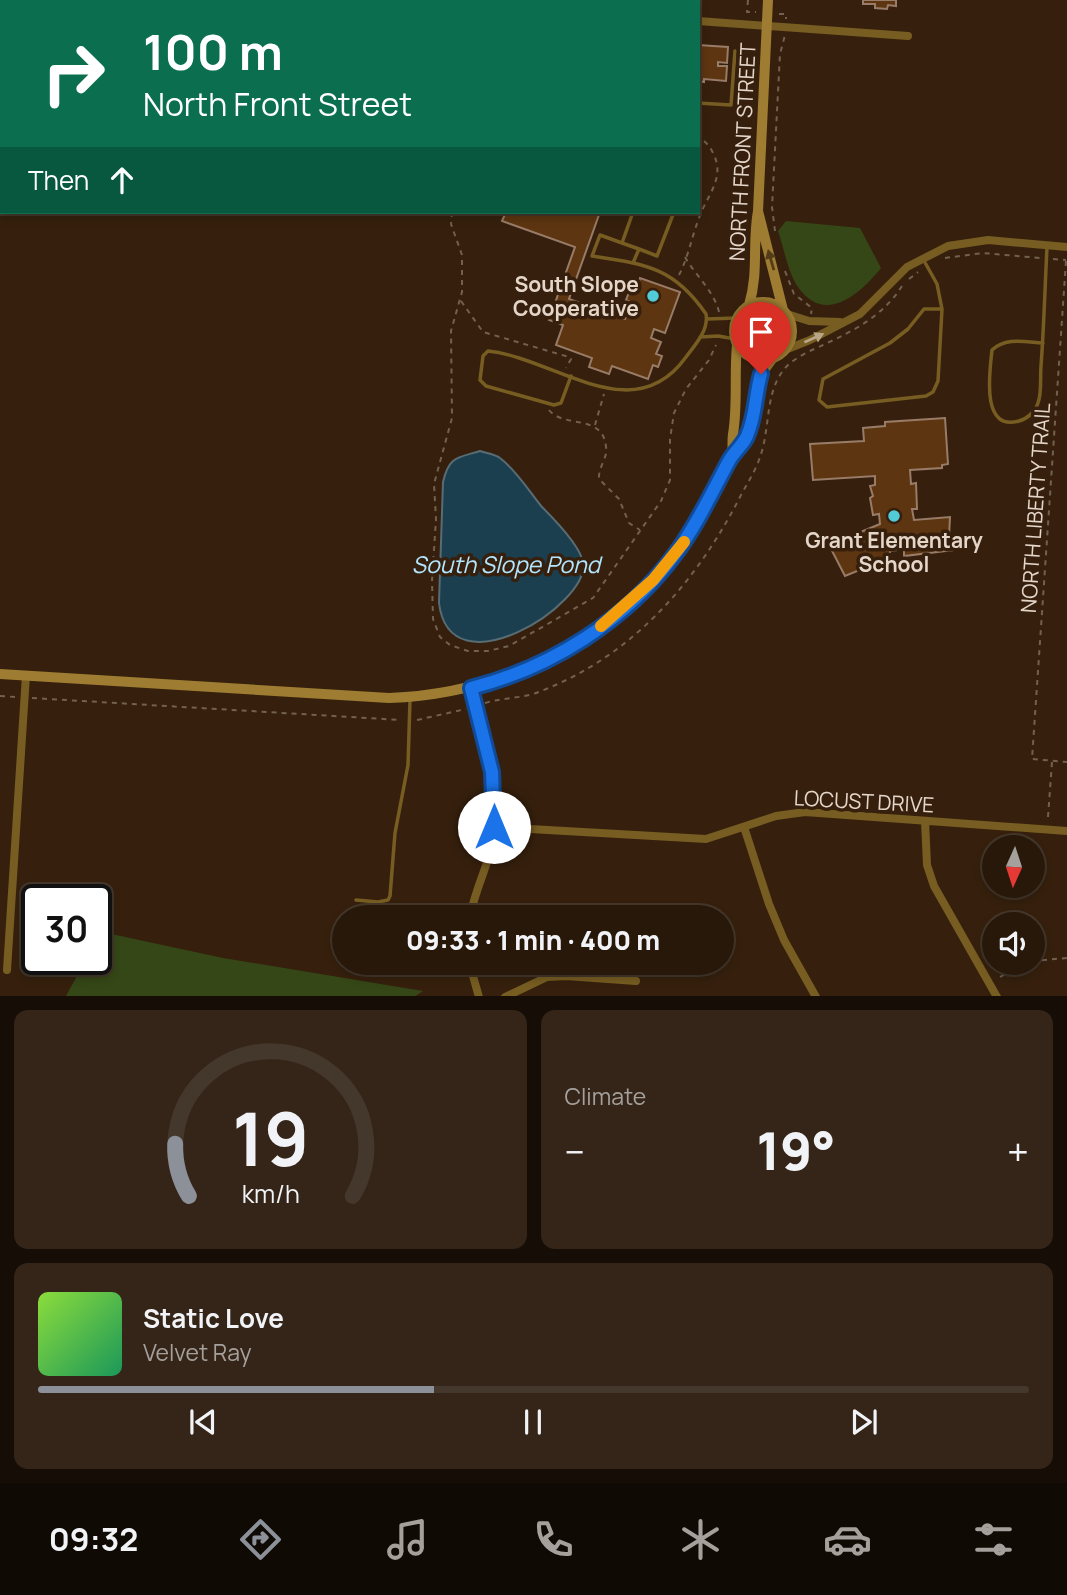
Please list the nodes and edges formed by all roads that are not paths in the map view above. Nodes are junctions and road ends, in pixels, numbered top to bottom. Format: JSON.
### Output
{"nodes":[{"id":1,"x":768,"y":0,"type":"edge"},
{"id":2,"x":700,"y":21,"type":"edge"},
{"id":3,"x":767,"y":27,"type":"junction"},
{"id":4,"x":908,"y":36,"type":"dead end"},
{"id":5,"x":735,"y":51,"type":"dead end"},
{"id":6,"x":700,"y":103,"type":"edge"},
{"id":7,"x":758,"y":211,"type":"junction"},
{"id":8,"x":632,"y":214,"type":"edge"},
{"id":9,"x":673,"y":214,"type":"edge"},
{"id":10,"x":622,"y":243,"type":"junction"},
{"id":11,"x":1047,"y":245,"type":"junction"},
{"id":12,"x":1067,"y":247,"type":"edge"},
{"id":13,"x":639,"y":249,"type":"junction"},
{"id":14,"x":922,"y":257,"type":"junction"},
{"id":15,"x":633,"y":263,"type":"junction"},
{"id":16,"x":749,"y":305,"type":"junction"},
{"id":17,"x":942,"y":309,"type":"junction"},
{"id":18,"x":785,"y":312,"type":"junction"},
{"id":19,"x":737,"y":318,"type":"junction"},
{"id":20,"x":707,"y":319,"type":"junction"},
{"id":21,"x":840,"y":322,"type":"junction"},
{"id":22,"x":700,"y":337,"type":"junction"},
{"id":23,"x":736,"y":342,"type":"junction"},
{"id":24,"x":1043,"y":343,"type":"junction"},
{"id":25,"x":785,"y":350,"type":"junction"},
{"id":26,"x":774,"y":358,"type":"junction"},
{"id":27,"x":571,"y":376,"type":"junction"},
{"id":28,"x":732,"y":455,"type":"junction"},
{"id":29,"x":0,"y":674,"type":"edge"},
{"id":30,"x":26,"y":676,"type":"junction"},
{"id":31,"x":471,"y":688,"type":"junction"},
{"id":32,"x":410,"y":697,"type":"junction"},
{"id":33,"x":925,"y":821,"type":"junction"},
{"id":34,"x":494,"y":827,"type":"junction"},
{"id":35,"x":744,"y":827,"type":"junction"},
{"id":36,"x":1067,"y":831,"type":"edge"},
{"id":37,"x":356,"y":900,"type":"dead end"},
{"id":38,"x":474,"y":905,"type":"edge"},
{"id":39,"x":7,"y":970,"type":"dead end"},
{"id":40,"x":473,"y":975,"type":"edge"},
{"id":41,"x":636,"y":981,"type":"dead end"},
{"id":42,"x":995,"y":995,"type":"edge"},
{"id":43,"x":479,"y":996,"type":"edge"},
{"id":44,"x":505,"y":996,"type":"edge"},
{"id":45,"x":816,"y":996,"type":"edge"}],
"edges":[{"from":1,"to":3,"type":"main road","name":"NORTH FRONT STREET"},
{"from":2,"to":3,"type":"street"},
{"from":3,"to":4,"type":"street"},
{"from":3,"to":7,"type":"main road","name":"NORTH FRONT STREET"},
{"from":5,"to":6,"type":"lane"},
{"from":7,"to":16,"type":"main road","name":"NORTH FRONT STREET"},
{"from":18,"to":7,"type":"main road","one_way":true},
{"from":8,"to":10,"type":"lane"},
{"from":9,"to":13,"type":"lane"},
{"from":10,"to":13,"type":"lane"},
{"from":10,"to":15,"type":"lane"},
{"from":11,"to":12,"type":"street"},
{"from":11,"to":14,"type":"street"},
{"from":11,"to":24,"type":"lane"},
{"from":13,"to":15,"type":"lane"},
{"from":14,"to":17,"type":"lane"},
{"from":14,"to":21,"type":"street"},
{"from":15,"to":20,"type":"lane"},
{"from":16,"to":18,"type":"main road"},
{"from":16,"to":19,"type":"main road"},
{"from":17,"to":17,"type":"lane"},
{"from":18,"to":21,"type":"street"},
{"from":18,"to":25,"type":"main road"},
{"from":19,"to":20,"type":"lane"},
{"from":19,"to":23,"type":"main road"},
{"from":20,"to":22,"type":"lane"},
{"from":25,"to":21,"type":"street","one_way":true},
{"from":22,"to":23,"type":"lane"},
{"from":22,"to":27,"type":"lane"},
{"from":23,"to":26,"type":"main road"},
{"from":23,"to":28,"type":"main road"},
{"from":24,"to":24,"type":"lane"},
{"from":25,"to":26,"type":"main road"},
{"from":26,"to":28,"type":"main road"},
{"from":27,"to":27,"type":"lane"},
{"from":28,"to":31,"type":"main road"},
{"from":29,"to":30,"type":"main road"},
{"from":30,"to":32,"type":"main road"},
{"from":30,"to":39,"type":"street"},
{"from":31,"to":32,"type":"main road"},
{"from":31,"to":34,"type":"street"},
{"from":32,"to":37,"type":"lane"},
{"from":33,"to":35,"type":"street","name":"LOCUST DRIVE"},
{"from":33,"to":36,"type":"street","name":"LOCUST DRIVE"},
{"from":33,"to":42,"type":"street"},
{"from":34,"to":35,"type":"street","name":"LOCUST DRIVE"},
{"from":34,"to":38,"type":"street"},
{"from":35,"to":45,"type":"street"},
{"from":40,"to":43,"type":"street"},
{"from":41,"to":44,"type":"street"}]}
